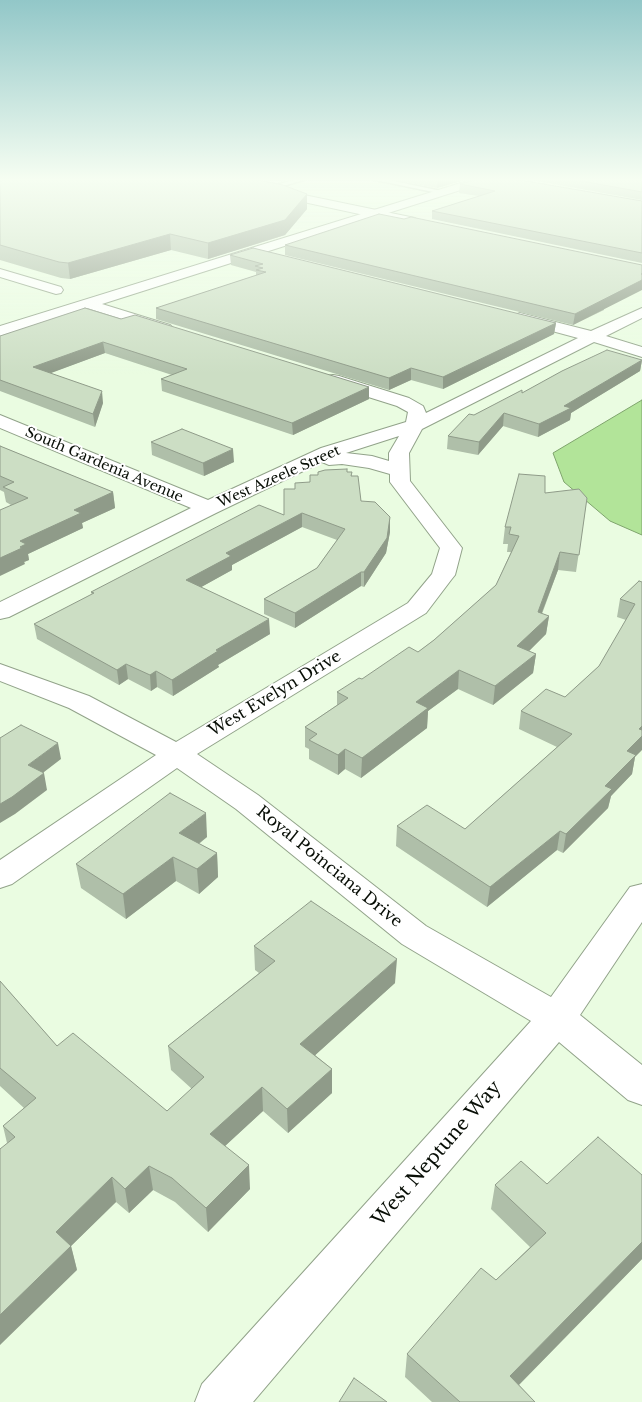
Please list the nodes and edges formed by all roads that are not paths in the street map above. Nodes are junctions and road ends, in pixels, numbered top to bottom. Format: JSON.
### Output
{"nodes":[{"id":1,"x":279,"y":243,"type":"edge"},
{"id":2,"x":252,"y":252,"type":"junction"},
{"id":3,"x":280,"y":259,"type":"edge"},
{"id":4,"x":0,"y":273,"type":"edge"},
{"id":5,"x":56,"y":290,"type":"dead end"},
{"id":6,"x":88,"y":304,"type":"junction"},
{"id":7,"x":642,"y":312,"type":"edge"},
{"id":8,"x":509,"y":316,"type":"edge"},
{"id":9,"x":0,"y":331,"type":"edge"},
{"id":10,"x":180,"y":333,"type":"edge"},
{"id":11,"x":594,"y":337,"type":"junction"},
{"id":12,"x":642,"y":352,"type":"edge"},
{"id":13,"x":320,"y":376,"type":"edge"},
{"id":14,"x":0,"y":421,"type":"edge"},
{"id":15,"x":415,"y":425,"type":"junction"},
{"id":16,"x":312,"y":460,"type":"junction"},
{"id":17,"x":400,"y":471,"type":"junction"},
{"id":18,"x":208,"y":508,"type":"junction"},
{"id":19,"x":0,"y":612,"type":"edge"},
{"id":20,"x":0,"y":672,"type":"edge"},
{"id":21,"x":177,"y":754,"type":"junction"},
{"id":22,"x":0,"y":876,"type":"edge"},
{"id":23,"x":642,"y":896,"type":"edge"},
{"id":24,"x":557,"y":1018,"type":"junction"},
{"id":25,"x":642,"y":1088,"type":"edge"},
{"id":26,"x":220,"y":1402,"type":"edge"}],
"edges":[{"from":1,"to":2,"type":"street"},
{"from":2,"to":3,"type":"street"},
{"from":2,"to":6,"type":"street"},
{"from":4,"to":5,"type":"street"},
{"from":6,"to":9,"type":"street"},
{"from":6,"to":10,"type":"street"},
{"from":7,"to":11,"type":"street","name":"West Azeele Street"},
{"from":8,"to":11,"type":"street"},
{"from":11,"to":12,"type":"street"},
{"from":11,"to":15,"type":"street","name":"West Azeele Street"},
{"from":13,"to":15,"type":"street"},
{"from":14,"to":18,"type":"street","name":"South Gardenia Avenue"},
{"from":15,"to":16,"type":"street","name":"West Azeele Street"},
{"from":15,"to":17,"type":"street","name":"West Evelyn Drive"},
{"from":16,"to":17,"type":"street"},
{"from":16,"to":18,"type":"street","name":"West Azeele Street"},
{"from":17,"to":21,"type":"street","name":"West Evelyn Drive"},
{"from":18,"to":19,"type":"street","name":"West Azeele Street"},
{"from":20,"to":21,"type":"street","name":"Royal Poinciana Drive"},
{"from":21,"to":22,"type":"street","name":"West Evelyn Drive"},
{"from":21,"to":24,"type":"street","name":"Royal Poinciana Drive"},
{"from":23,"to":24,"type":"street","name":"West Neptune Way"},
{"from":24,"to":25,"type":"street","name":"Royal Poinciana Drive"},
{"from":24,"to":26,"type":"street","name":"West Neptune Way"}]}
